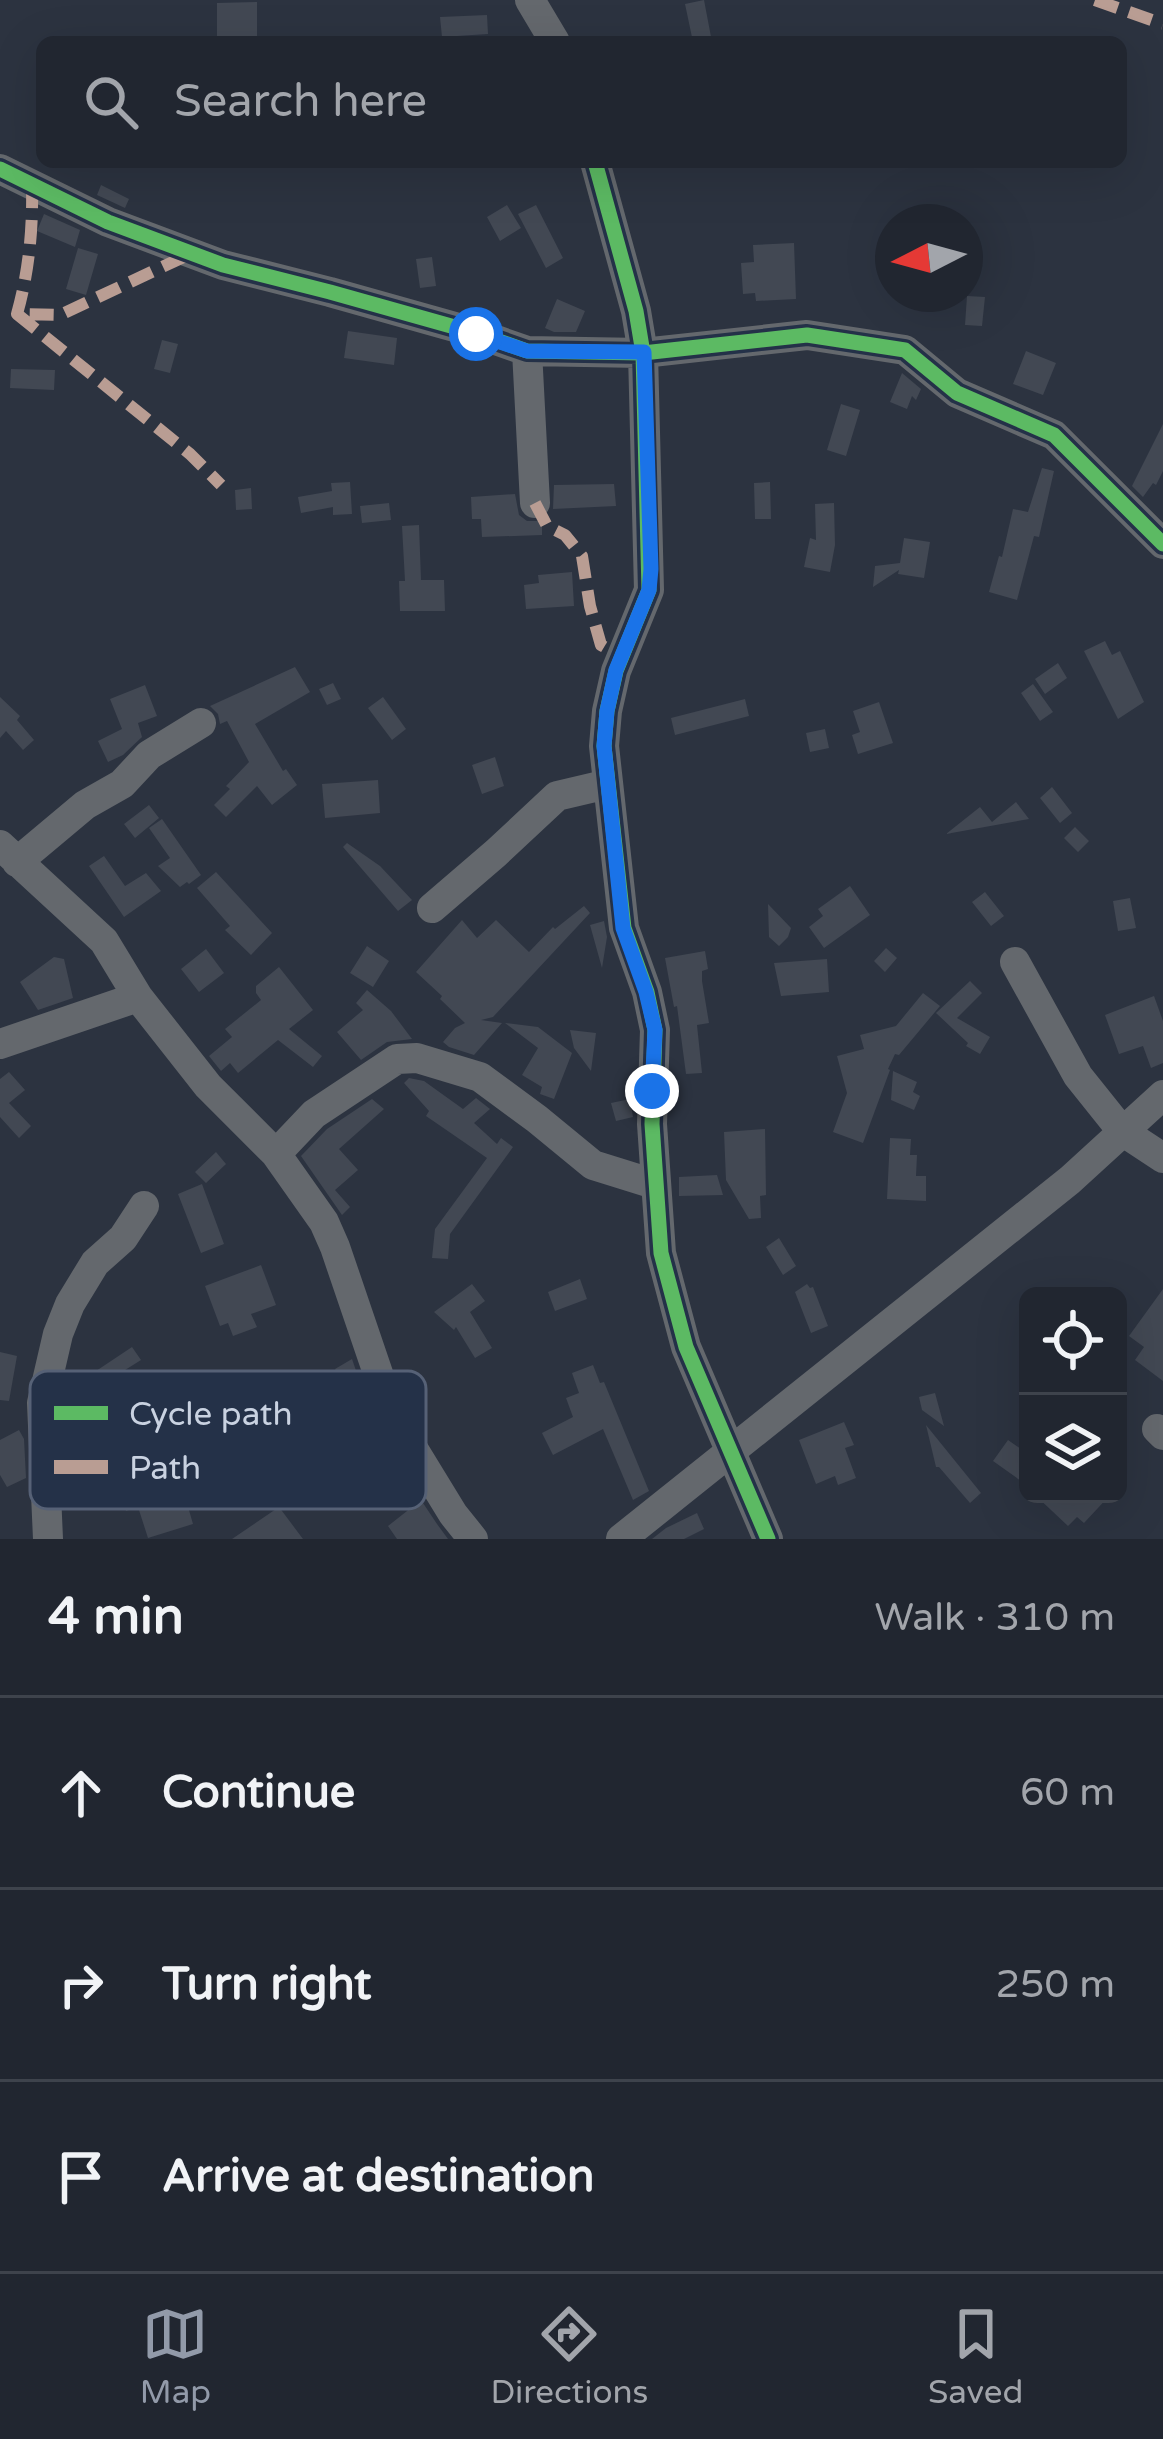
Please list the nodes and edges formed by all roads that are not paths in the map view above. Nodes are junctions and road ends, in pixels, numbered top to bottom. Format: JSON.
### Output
{"nodes":[{"id":1,"x":530,"y":0,"type":"edge"},
{"id":2,"x":551,"y":36,"type":"edge"},
{"id":3,"x":597,"y":168,"type":"edge"},
{"id":4,"x":0,"y":169,"type":"edge"},
{"id":5,"x":527,"y":351,"type":"junction"},
{"id":6,"x":644,"y":352,"type":"junction"},
{"id":7,"x":535,"y":503,"type":"dead end"},
{"id":8,"x":1163,"y":544,"type":"edge"},
{"id":9,"x":201,"y":723,"type":"dead end"},
{"id":10,"x":608,"y":784,"type":"junction"},
{"id":11,"x":8,"y":853,"type":"edge"},
{"id":12,"x":432,"y":908,"type":"dead end"},
{"id":13,"x":1015,"y":962,"type":"dead end"},
{"id":14,"x":138,"y":998,"type":"junction"},
{"id":15,"x":0,"y":1044,"type":"edge"},
{"id":16,"x":1163,"y":1095,"type":"edge"},
{"id":17,"x":1122,"y":1131,"type":"junction"},
{"id":18,"x":276,"y":1154,"type":"junction"},
{"id":19,"x":1163,"y":1158,"type":"edge"},
{"id":20,"x":654,"y":1184,"type":"junction"},
{"id":21,"x":144,"y":1206,"type":"dead end"},
{"id":22,"x":49,"y":1371,"type":"edge"},
{"id":23,"x":377,"y":1371,"type":"edge"},
{"id":24,"x":731,"y":1449,"type":"junction"},
{"id":25,"x":426,"y":1470,"type":"edge"},
{"id":26,"x":47,"y":1509,"type":"edge"},
{"id":27,"x":48,"y":1539,"type":"edge"},
{"id":28,"x":473,"y":1539,"type":"edge"},
{"id":29,"x":621,"y":1539,"type":"edge"},
{"id":30,"x":768,"y":1539,"type":"edge"}],
"edges":[{"from":1,"to":2,"type":"street"},
{"from":3,"to":6,"type":"street"},
{"from":4,"to":5,"type":"street"},
{"from":5,"to":6,"type":"street"},
{"from":5,"to":7,"type":"street"},
{"from":6,"to":8,"type":"street"},
{"from":6,"to":10,"type":"street"},
{"from":9,"to":11,"type":"street"},
{"from":10,"to":12,"type":"street"},
{"from":10,"to":20,"type":"street"},
{"from":11,"to":14,"type":"street"},
{"from":13,"to":17,"type":"street"},
{"from":14,"to":15,"type":"street"},
{"from":14,"to":18,"type":"street"},
{"from":16,"to":17,"type":"street"},
{"from":17,"to":19,"type":"street"},
{"from":17,"to":24,"type":"street"},
{"from":18,"to":20,"type":"street"},
{"from":18,"to":23,"type":"street"},
{"from":20,"to":24,"type":"street"},
{"from":21,"to":22,"type":"street"},
{"from":24,"to":29,"type":"street"},
{"from":24,"to":30,"type":"street"},
{"from":25,"to":28,"type":"street"},
{"from":26,"to":27,"type":"street"}]}
